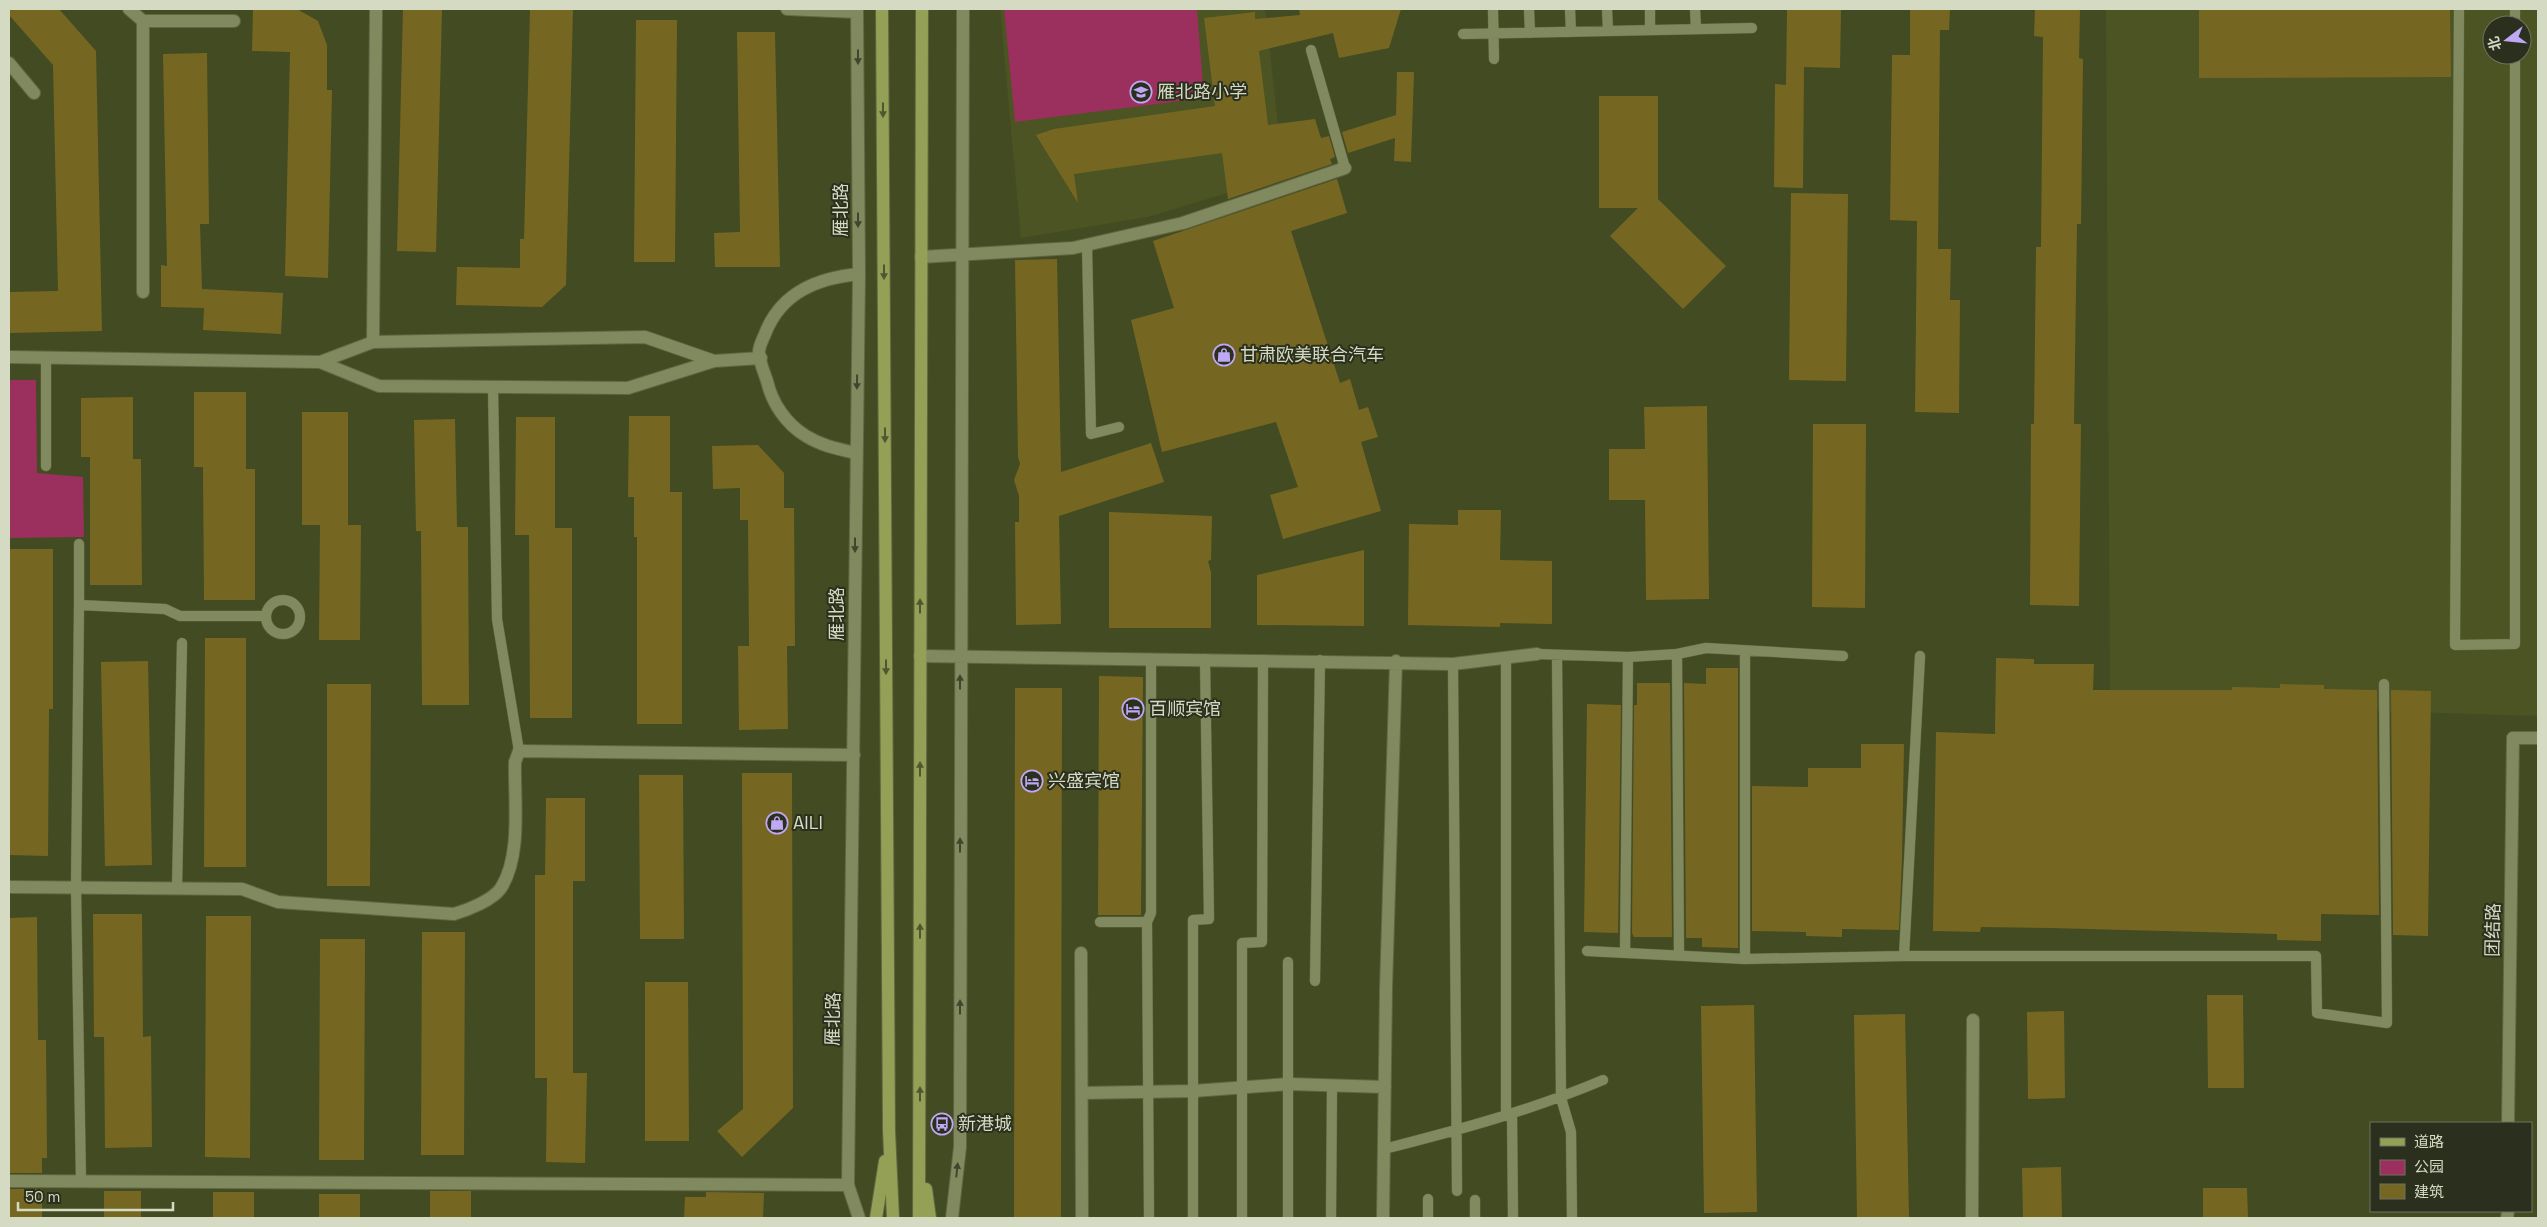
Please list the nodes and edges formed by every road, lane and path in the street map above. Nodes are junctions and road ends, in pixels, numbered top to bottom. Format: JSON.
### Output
{"nodes":[{"id":1,"x":129,"y":9,"type":"edge"},
{"id":2,"x":376,"y":9,"type":"edge"},
{"id":3,"x":787,"y":9,"type":"edge"},
{"id":4,"x":882,"y":9,"type":"edge"},
{"id":5,"x":922,"y":9,"type":"edge"},
{"id":6,"x":963,"y":9,"type":"edge"},
{"id":7,"x":1492,"y":9,"type":"edge"},
{"id":8,"x":1529,"y":9,"type":"edge"},
{"id":9,"x":1570,"y":9,"type":"edge"},
{"id":10,"x":1607,"y":9,"type":"edge"},
{"id":11,"x":1650,"y":9,"type":"edge"},
{"id":12,"x":1695,"y":9,"type":"edge"},
{"id":13,"x":2459,"y":9,"type":"edge"},
{"id":14,"x":857,"y":10,"type":"edge"},
{"id":15,"x":142,"y":21,"type":"junction"},
{"id":16,"x":234,"y":21,"type":"dead end"},
{"id":17,"x":1752,"y":28,"type":"dead end"},
{"id":18,"x":1696,"y":29,"type":"junction"},
{"id":19,"x":1650,"y":30,"type":"junction"},
{"id":20,"x":1608,"y":31,"type":"junction"},
{"id":21,"x":1530,"y":32,"type":"junction"},
{"id":22,"x":1571,"y":32,"type":"junction"},
{"id":23,"x":1493,"y":33,"type":"junction"},
{"id":24,"x":1463,"y":34,"type":"dead end"},
{"id":25,"x":1310,"y":50,"type":"dead end"},
{"id":26,"x":1494,"y":59,"type":"dead end"},
{"id":27,"x":9,"y":63,"type":"edge"},
{"id":28,"x":2515,"y":65,"type":"edge"},
{"id":29,"x":34,"y":93,"type":"dead end"},
{"id":30,"x":1345,"y":168,"type":"joint"},
{"id":31,"x":1087,"y":245,"type":"junction"},
{"id":32,"x":962,"y":255,"type":"junction"},
{"id":33,"x":921,"y":257,"type":"junction"},
{"id":34,"x":859,"y":274,"type":"junction"},
{"id":35,"x":142,"y":292,"type":"dead end"},
{"id":36,"x":373,"y":342,"type":"junction"},
{"id":37,"x":9,"y":357,"type":"edge"},
{"id":38,"x":46,"y":358,"type":"junction"},
{"id":39,"x":761,"y":358,"type":"junction"},
{"id":40,"x":714,"y":361,"type":"junction"},
{"id":41,"x":320,"y":362,"type":"junction"},
{"id":42,"x":493,"y":387,"type":"junction"},
{"id":43,"x":1119,"y":427,"type":"dead end"},
{"id":44,"x":856,"y":452,"type":"junction"},
{"id":45,"x":46,"y":466,"type":"dead end"},
{"id":46,"x":79,"y":544,"type":"dead end"},
{"id":47,"x":79,"y":605,"type":"junction"},
{"id":48,"x":266,"y":616,"type":"dead end"},
{"id":49,"x":182,"y":643,"type":"dead end"},
{"id":50,"x":1745,"y":650,"type":"junction"},
{"id":51,"x":1537,"y":654,"type":"joint"},
{"id":52,"x":1678,"y":654,"type":"junction"},
{"id":53,"x":1557,"y":655,"type":"junction"},
{"id":54,"x":920,"y":656,"type":"junction"},
{"id":55,"x":1843,"y":656,"type":"dead end"},
{"id":56,"x":1920,"y":656,"type":"dead end"},
{"id":57,"x":960,"y":657,"type":"junction"},
{"id":58,"x":1628,"y":657,"type":"junction"},
{"id":59,"x":1506,"y":658,"type":"junction"},
{"id":60,"x":1151,"y":659,"type":"junction"},
{"id":61,"x":1205,"y":659,"type":"junction"},
{"id":62,"x":1263,"y":660,"type":"junction"},
{"id":63,"x":1320,"y":660,"type":"junction"},
{"id":64,"x":1396,"y":661,"type":"junction"},
{"id":65,"x":1453,"y":664,"type":"junction"},
{"id":66,"x":2384,"y":684,"type":"dead end"},
{"id":67,"x":2538,"y":738,"type":"edge"},
{"id":68,"x":519,"y":750,"type":"junction"},
{"id":69,"x":854,"y":755,"type":"junction"},
{"id":70,"x":9,"y":887,"type":"edge"},
{"id":71,"x":76,"y":887,"type":"junction"},
{"id":72,"x":177,"y":888,"type":"junction"},
{"id":73,"x":1100,"y":922,"type":"dead end"},
{"id":74,"x":1147,"y":922,"type":"junction"},
{"id":75,"x":1587,"y":951,"type":"dead end"},
{"id":76,"x":1082,"y":953,"type":"dead end"},
{"id":77,"x":1625,"y":953,"type":"junction"},
{"id":78,"x":1679,"y":956,"type":"junction"},
{"id":79,"x":1904,"y":956,"type":"junction"},
{"id":80,"x":1745,"y":959,"type":"junction"},
{"id":81,"x":1288,"y":962,"type":"dead end"},
{"id":82,"x":1316,"y":981,"type":"dead end"},
{"id":83,"x":1974,"y":1020,"type":"dead end"},
{"id":84,"x":1603,"y":1080,"type":"dead end"},
{"id":85,"x":1289,"y":1084,"type":"junction"},
{"id":86,"x":1332,"y":1085,"type":"junction"},
{"id":87,"x":1385,"y":1087,"type":"junction"},
{"id":88,"x":1243,"y":1088,"type":"junction"},
{"id":89,"x":1193,"y":1091,"type":"junction"},
{"id":90,"x":1148,"y":1092,"type":"junction"},
{"id":91,"x":1082,"y":1093,"type":"junction"},
{"id":92,"x":1562,"y":1098,"type":"junction"},
{"id":93,"x":1509,"y":1115,"type":"junction"},
{"id":94,"x":2508,"y":1122,"type":"edge"},
{"id":95,"x":889,"y":1131,"type":"junction"},
{"id":96,"x":1455,"y":1131,"type":"junction"},
{"id":97,"x":920,"y":1142,"type":"junction"},
{"id":98,"x":1384,"y":1149,"type":"junction"},
{"id":99,"x":9,"y":1181,"type":"edge"},
{"id":100,"x":81,"y":1181,"type":"junction"},
{"id":101,"x":848,"y":1185,"type":"junction"},
{"id":102,"x":1457,"y":1191,"type":"dead end"},
{"id":103,"x":1428,"y":1199,"type":"dead end"},
{"id":104,"x":1475,"y":1200,"type":"dead end"},
{"id":105,"x":859,"y":1218,"type":"edge"},
{"id":106,"x":876,"y":1218,"type":"edge"},
{"id":107,"x":892,"y":1218,"type":"edge"},
{"id":108,"x":919,"y":1218,"type":"edge"},
{"id":109,"x":930,"y":1218,"type":"edge"},
{"id":110,"x":952,"y":1218,"type":"edge"},
{"id":111,"x":1082,"y":1218,"type":"edge"},
{"id":112,"x":1149,"y":1218,"type":"edge"},
{"id":113,"x":1193,"y":1218,"type":"edge"},
{"id":114,"x":1242,"y":1218,"type":"edge"},
{"id":115,"x":1288,"y":1218,"type":"edge"},
{"id":116,"x":1331,"y":1218,"type":"edge"},
{"id":117,"x":1383,"y":1218,"type":"edge"},
{"id":118,"x":1428,"y":1218,"type":"edge"},
{"id":119,"x":1474,"y":1218,"type":"edge"},
{"id":120,"x":1513,"y":1218,"type":"edge"},
{"id":121,"x":1572,"y":1218,"type":"edge"},
{"id":122,"x":1972,"y":1218,"type":"edge"}],
"edges":[{"from":1,"to":15,"type":"street"},
{"from":2,"to":36,"type":"street"},
{"from":3,"to":14,"type":"street"},
{"from":4,"to":95,"type":"main road","one_way":true},
{"from":5,"to":33,"type":"main road"},
{"from":6,"to":32,"type":"street"},
{"from":7,"to":23,"type":"lane"},
{"from":8,"to":21,"type":"lane"},
{"from":9,"to":22,"type":"lane"},
{"from":10,"to":20,"type":"lane"},
{"from":11,"to":19,"type":"lane"},
{"from":12,"to":18,"type":"lane"},
{"from":13,"to":28,"type":"lane"},
{"from":14,"to":34,"type":"street","name":"雁北路","one_way":true},
{"from":15,"to":16,"type":"street"},
{"from":15,"to":35,"type":"street"},
{"from":17,"to":18,"type":"lane"},
{"from":18,"to":19,"type":"lane"},
{"from":19,"to":20,"type":"lane"},
{"from":20,"to":22,"type":"lane"},
{"from":21,"to":22,"type":"lane"},
{"from":21,"to":23,"type":"lane"},
{"from":23,"to":24,"type":"lane"},
{"from":23,"to":26,"type":"lane"},
{"from":25,"to":30,"type":"lane"},
{"from":27,"to":29,"type":"street"},
{"from":30,"to":31,"type":"street"},
{"from":31,"to":32,"type":"street"},
{"from":31,"to":43,"type":"lane"},
{"from":32,"to":33,"type":"street"},
{"from":32,"to":57,"type":"street"},
{"from":54,"to":33,"type":"main road","one_way":true},
{"from":34,"to":39,"type":"street"},
{"from":34,"to":44,"type":"street","name":"雁北路","one_way":true},
{"from":36,"to":40,"type":"street"},
{"from":36,"to":41,"type":"street"},
{"from":37,"to":38,"type":"street"},
{"from":38,"to":41,"type":"street"},
{"from":38,"to":45,"type":"lane"},
{"from":39,"to":40,"type":"street"},
{"from":39,"to":44,"type":"street"},
{"from":40,"to":42,"type":"street"},
{"from":41,"to":42,"type":"street"},
{"from":42,"to":68,"type":"lane"},
{"from":44,"to":69,"type":"street","name":"雁北路","one_way":true},
{"from":46,"to":47,"type":"lane"},
{"from":47,"to":48,"type":"lane"},
{"from":47,"to":71,"type":"lane"},
{"from":49,"to":72,"type":"lane"},
{"from":50,"to":52,"type":"lane"},
{"from":50,"to":55,"type":"lane"},
{"from":50,"to":80,"type":"lane"},
{"from":51,"to":53,"type":"lane"},
{"from":51,"to":59,"type":"street"},
{"from":52,"to":58,"type":"lane"},
{"from":52,"to":78,"type":"lane"},
{"from":53,"to":58,"type":"lane"},
{"from":53,"to":92,"type":"lane"},
{"from":54,"to":57,"type":"street"},
{"from":97,"to":54,"type":"main road","one_way":true},
{"from":56,"to":79,"type":"lane"},
{"from":57,"to":60,"type":"street"},
{"from":110,"to":57,"type":"street","one_way":true},
{"from":58,"to":77,"type":"lane"},
{"from":59,"to":65,"type":"street"},
{"from":59,"to":93,"type":"lane"},
{"from":60,"to":61,"type":"street"},
{"from":60,"to":74,"type":"lane"},
{"from":61,"to":62,"type":"street"},
{"from":61,"to":89,"type":"lane"},
{"from":62,"to":63,"type":"street"},
{"from":62,"to":88,"type":"lane"},
{"from":63,"to":64,"type":"street"},
{"from":63,"to":82,"type":"lane"},
{"from":64,"to":65,"type":"street"},
{"from":64,"to":87,"type":"street"},
{"from":65,"to":96,"type":"lane"},
{"from":66,"to":79,"type":"lane"},
{"from":67,"to":94,"type":"street","name":"团结路"},
{"from":68,"to":69,"type":"street"},
{"from":68,"to":72,"type":"street"},
{"from":69,"to":101,"type":"street","name":"雁北路"},
{"from":70,"to":71,"type":"street"},
{"from":71,"to":72,"type":"street"},
{"from":71,"to":100,"type":"lane"},
{"from":73,"to":74,"type":"lane"},
{"from":74,"to":90,"type":"lane"},
{"from":75,"to":77,"type":"lane"},
{"from":76,"to":91,"type":"street"},
{"from":77,"to":78,"type":"lane"},
{"from":78,"to":80,"type":"lane"},
{"from":79,"to":80,"type":"lane"},
{"from":81,"to":85,"type":"lane"},
{"from":83,"to":122,"type":"street"},
{"from":84,"to":92,"type":"lane"},
{"from":85,"to":86,"type":"street"},
{"from":85,"to":88,"type":"street"},
{"from":85,"to":115,"type":"lane"},
{"from":86,"to":87,"type":"street"},
{"from":86,"to":116,"type":"lane"},
{"from":87,"to":98,"type":"street"},
{"from":88,"to":89,"type":"street"},
{"from":88,"to":114,"type":"lane"},
{"from":89,"to":90,"type":"street"},
{"from":89,"to":113,"type":"lane"},
{"from":90,"to":91,"type":"street"},
{"from":90,"to":112,"type":"lane"},
{"from":91,"to":111,"type":"street"},
{"from":92,"to":93,"type":"lane"},
{"from":92,"to":121,"type":"lane"},
{"from":93,"to":96,"type":"lane"},
{"from":93,"to":120,"type":"lane"},
{"from":95,"to":106,"type":"main road"},
{"from":95,"to":107,"type":"main road"},
{"from":96,"to":98,"type":"lane"},
{"from":96,"to":102,"type":"lane"},
{"from":97,"to":108,"type":"main road"},
{"from":97,"to":109,"type":"main road"},
{"from":98,"to":117,"type":"street"},
{"from":99,"to":100,"type":"street"},
{"from":100,"to":101,"type":"street"},
{"from":101,"to":105,"type":"street","name":"雁北路"},
{"from":103,"to":118,"type":"lane"},
{"from":104,"to":119,"type":"lane"}]}
